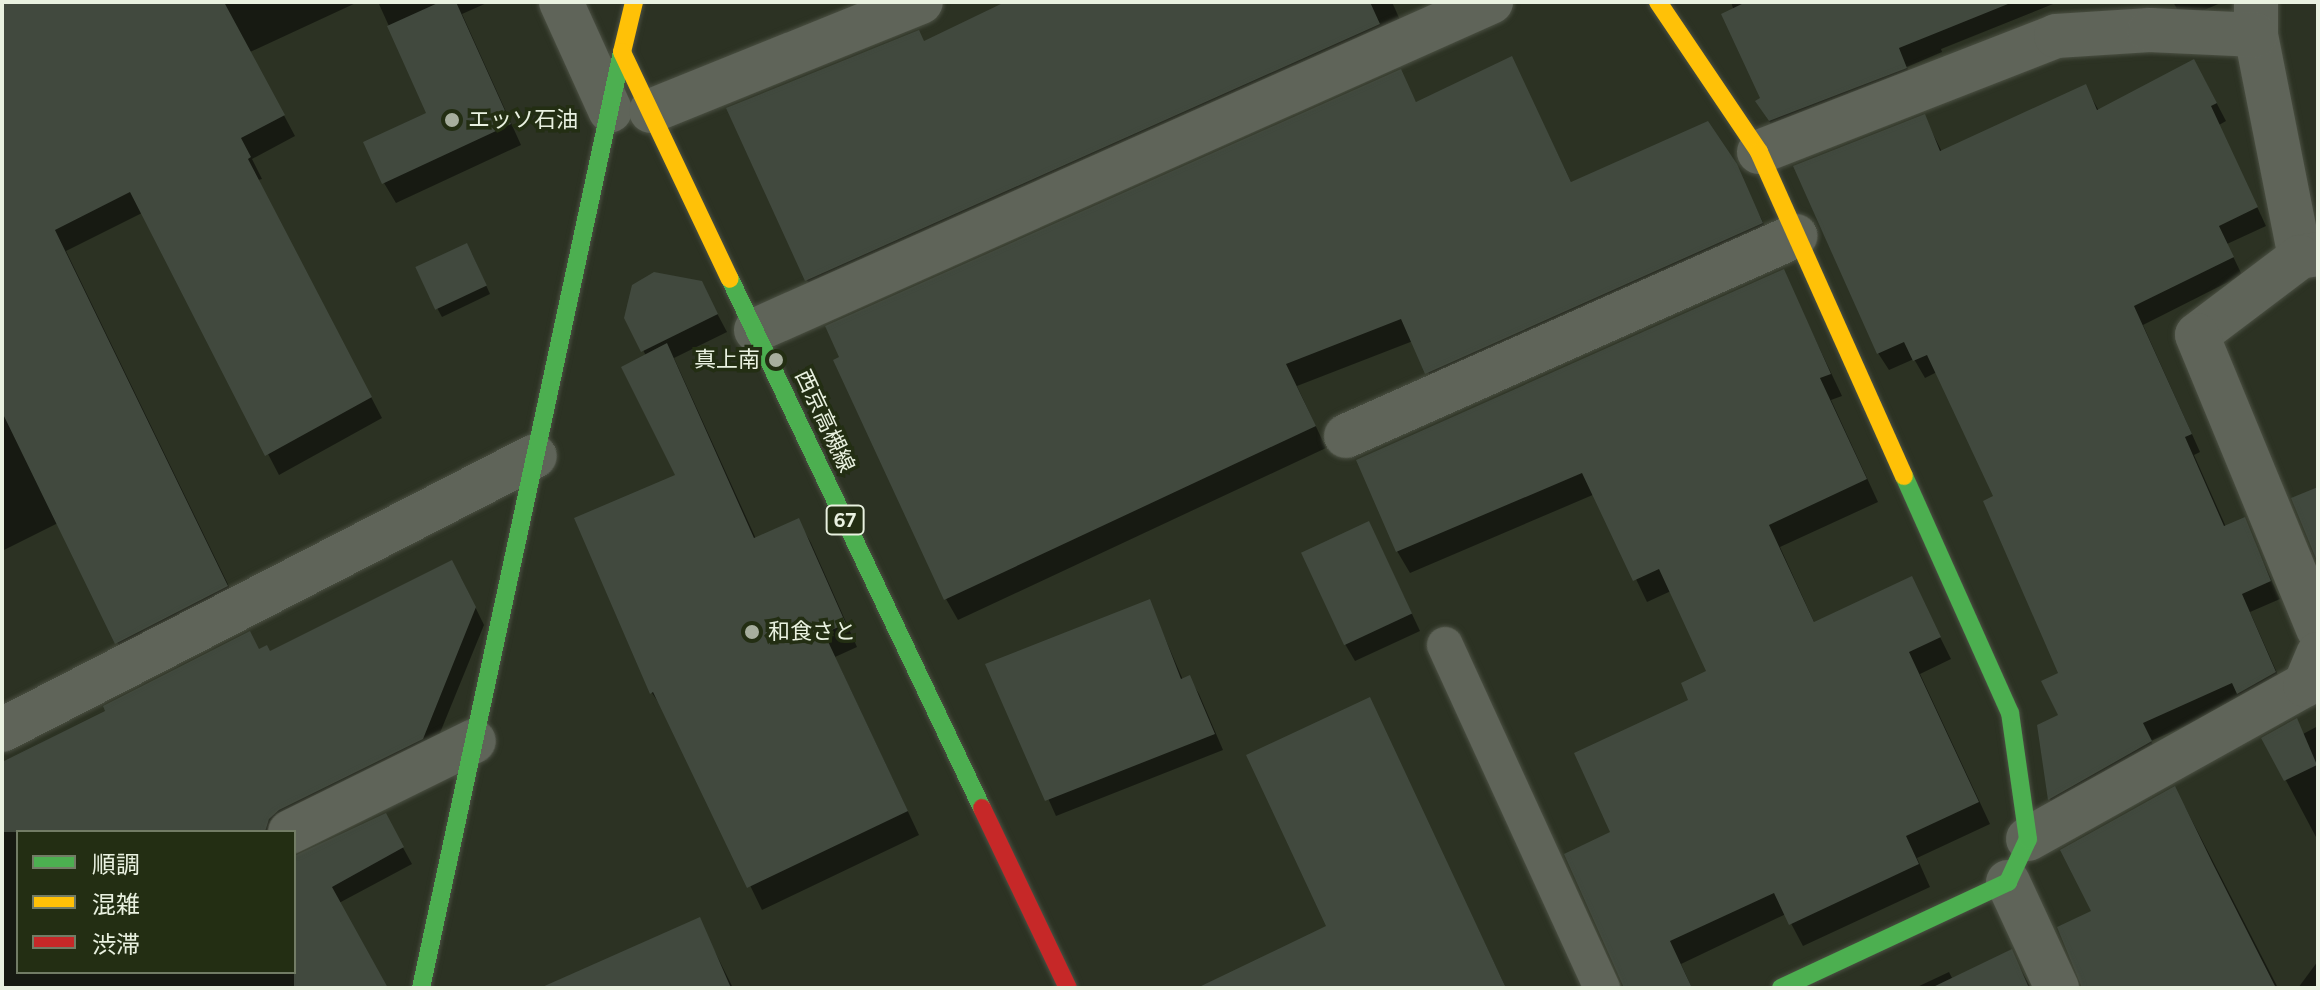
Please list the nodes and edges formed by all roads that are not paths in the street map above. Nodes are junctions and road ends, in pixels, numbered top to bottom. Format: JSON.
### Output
{"nodes":[{"id":1,"x":561,"y":2,"type":"edge"},
{"id":2,"x":634,"y":2,"type":"edge"},
{"id":3,"x":921,"y":2,"type":"edge"},
{"id":4,"x":1491,"y":2,"type":"edge"},
{"id":5,"x":1658,"y":2,"type":"edge"},
{"id":6,"x":2256,"y":18,"type":"edge"},
{"id":7,"x":622,"y":52,"type":"junction"},
{"id":8,"x":630,"y":111,"type":"junction"},
{"id":9,"x":1759,"y":152,"type":"junction"},
{"id":10,"x":1796,"y":236,"type":"junction"},
{"id":11,"x":2309,"y":256,"type":"edge"},
{"id":12,"x":756,"y":330,"type":"junction"},
{"id":13,"x":1346,"y":436,"type":"dead end"},
{"id":14,"x":535,"y":456,"type":"junction"},
{"id":15,"x":2318,"y":629,"type":"edge"},
{"id":16,"x":1445,"y":645,"type":"dead end"},
{"id":17,"x":2318,"y":654,"type":"edge"},
{"id":18,"x":2,"y":730,"type":"edge"},
{"id":19,"x":474,"y":741,"type":"junction"},
{"id":20,"x":294,"y":830,"type":"edge"},
{"id":21,"x":2028,"y":839,"type":"junction"},
{"id":22,"x":2008,"y":882,"type":"junction"},
{"id":23,"x":421,"y":988,"type":"edge"},
{"id":24,"x":1068,"y":988,"type":"edge"},
{"id":25,"x":1602,"y":988,"type":"edge"},
{"id":26,"x":1781,"y":988,"type":"edge"},
{"id":27,"x":2057,"y":988,"type":"edge"}],
"edges":[{"from":1,"to":8,"type":"street"},
{"from":2,"to":7,"type":"street"},
{"from":3,"to":8,"type":"street"},
{"from":4,"to":12,"type":"street"},
{"from":5,"to":9,"type":"street"},
{"from":6,"to":9,"type":"street"},
{"from":6,"to":11,"type":"street"},
{"from":7,"to":8,"type":"street","name":"西京高槻線","number":"67"},
{"from":7,"to":8,"type":"street"},
{"from":8,"to":12,"type":"street","name":"西京高槻線","number":"67"},
{"from":8,"to":14,"type":"street"},
{"from":9,"to":10,"type":"street"},
{"from":10,"to":13,"type":"street"},
{"from":10,"to":21,"type":"street"},
{"from":11,"to":15,"type":"street"},
{"from":12,"to":24,"type":"street","name":"西京高槻線","number":"67"},
{"from":14,"to":18,"type":"street"},
{"from":14,"to":19,"type":"street"},
{"from":16,"to":25,"type":"lane"},
{"from":17,"to":21,"type":"street"},
{"from":19,"to":20,"type":"street"},
{"from":19,"to":23,"type":"street"},
{"from":21,"to":22,"type":"street"},
{"from":22,"to":26,"type":"street"},
{"from":22,"to":27,"type":"street"}]}
